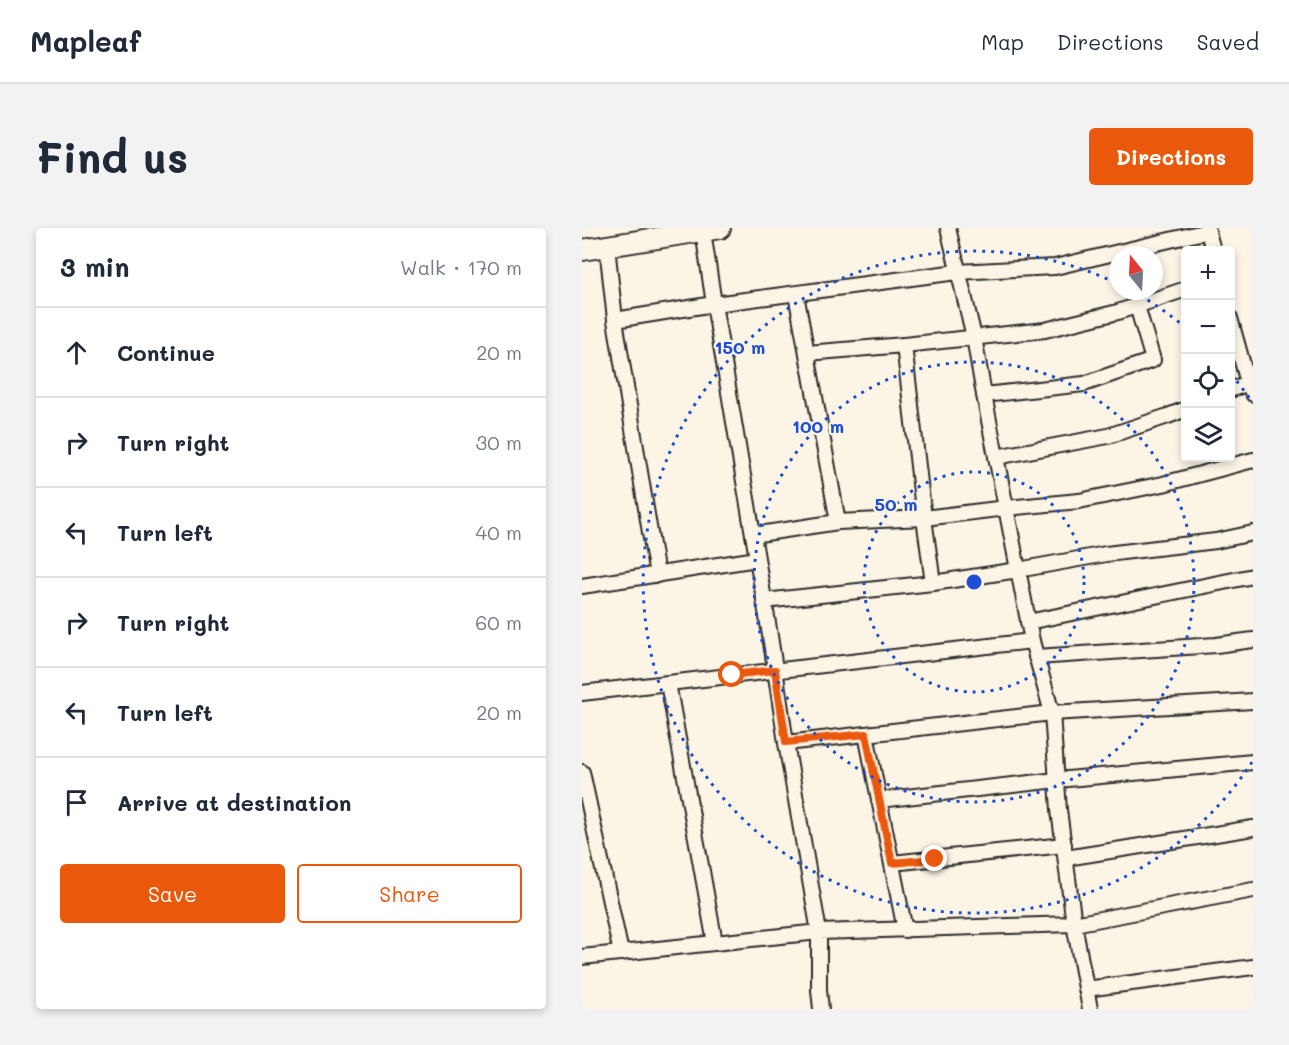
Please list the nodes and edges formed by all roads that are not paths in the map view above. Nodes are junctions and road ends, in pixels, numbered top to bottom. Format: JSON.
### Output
{"nodes":[{"id":1,"x":948,"y":228,"type":"edge"},
{"id":2,"x":712,"y":229,"type":"edge"},
{"id":3,"x":1208,"y":229,"type":"edge"},
{"id":4,"x":607,"y":246,"type":"junction"},
{"id":5,"x":1212,"y":246,"type":"edge"},
{"id":6,"x":582,"y":250,"type":"edge"},
{"id":7,"x":957,"y":272,"type":"junction"},
{"id":8,"x":1181,"y":291,"type":"edge"},
{"id":9,"x":796,"y":294,"type":"junction"},
{"id":10,"x":714,"y":303,"type":"junction"},
{"id":11,"x":1137,"y":306,"type":"junction"},
{"id":12,"x":615,"y":320,"type":"junction"},
{"id":13,"x":1235,"y":336,"type":"edge"},
{"id":14,"x":974,"y":337,"type":"junction"},
{"id":15,"x":904,"y":345,"type":"junction"},
{"id":16,"x":807,"y":353,"type":"junction"},
{"id":17,"x":1250,"y":389,"type":"edge"},
{"id":18,"x":1235,"y":390,"type":"edge"},
{"id":19,"x":984,"y":395,"type":"junction"},
{"id":20,"x":1181,"y":411,"type":"edge"},
{"id":21,"x":996,"y":457,"type":"junction"},
{"id":22,"x":1253,"y":460,"type":"edge"},
{"id":23,"x":1006,"y":508,"type":"junction"},
{"id":24,"x":924,"y":518,"type":"junction"},
{"id":25,"x":838,"y":522,"type":"junction"},
{"id":26,"x":1253,"y":533,"type":"edge"},
{"id":27,"x":753,"y":535,"type":"junction"},
{"id":28,"x":757,"y":559,"type":"junction"},
{"id":29,"x":1018,"y":570,"type":"junction"},
{"id":30,"x":657,"y":575,"type":"junction"},
{"id":31,"x":1253,"y":576,"type":"edge"},
{"id":32,"x":933,"y":583,"type":"junction"},
{"id":33,"x":582,"y":586,"type":"edge"},
{"id":34,"x":764,"y":601,"type":"junction"},
{"id":35,"x":1028,"y":621,"type":"junction"},
{"id":36,"x":1253,"y":640,"type":"edge"},
{"id":37,"x":1032,"y":641,"type":"junction"},
{"id":38,"x":1036,"y":657,"type":"junction"},
{"id":39,"x":775,"y":670,"type":"junction"},
{"id":40,"x":668,"y":683,"type":"junction"},
{"id":41,"x":582,"y":693,"type":"edge"},
{"id":42,"x":1253,"y":701,"type":"edge"},
{"id":43,"x":1052,"y":713,"type":"junction"},
{"id":44,"x":866,"y":734,"type":"junction"},
{"id":45,"x":786,"y":742,"type":"junction"},
{"id":46,"x":1253,"y":762,"type":"edge"},
{"id":47,"x":582,"y":771,"type":"edge"},
{"id":48,"x":1057,"y":780,"type":"junction"},
{"id":49,"x":879,"y":800,"type":"junction"},
{"id":50,"x":1253,"y":828,"type":"edge"},
{"id":51,"x":1065,"y":852,"type":"junction"},
{"id":52,"x":892,"y":863,"type":"junction"},
{"id":53,"x":1253,"y":890,"type":"edge"},
{"id":54,"x":1074,"y":924,"type":"junction"},
{"id":55,"x":905,"y":930,"type":"junction"},
{"id":56,"x":819,"y":932,"type":"junction"},
{"id":57,"x":716,"y":943,"type":"junction"},
{"id":58,"x":621,"y":953,"type":"junction"},
{"id":59,"x":582,"y":957,"type":"edge"},
{"id":60,"x":1253,"y":966,"type":"edge"},
{"id":61,"x":1086,"y":989,"type":"junction"},
{"id":62,"x":821,"y":1009,"type":"edge"},
{"id":63,"x":1090,"y":1009,"type":"edge"}],
"edges":[{"from":1,"to":7,"type":"street"},
{"from":2,"to":4,"type":"main road"},
{"from":2,"to":10,"type":"street"},
{"from":3,"to":5,"type":"street"},
{"from":3,"to":7,"type":"street"},
{"from":4,"to":6,"type":"main road"},
{"from":4,"to":12,"type":"street"},
{"from":7,"to":9,"type":"street"},
{"from":7,"to":14,"type":"street"},
{"from":8,"to":11,"type":"street"},
{"from":9,"to":10,"type":"street"},
{"from":9,"to":16,"type":"street"},
{"from":10,"to":12,"type":"street"},
{"from":10,"to":27,"type":"street"},
{"from":11,"to":14,"type":"street"},
{"from":11,"to":19,"type":"street"},
{"from":12,"to":30,"type":"street"},
{"from":13,"to":17,"type":"street"},
{"from":14,"to":15,"type":"street"},
{"from":14,"to":19,"type":"street"},
{"from":15,"to":16,"type":"street"},
{"from":15,"to":24,"type":"street"},
{"from":16,"to":25,"type":"street"},
{"from":17,"to":18,"type":"street"},
{"from":19,"to":21,"type":"street"},
{"from":20,"to":21,"type":"street"},
{"from":21,"to":23,"type":"street"},
{"from":22,"to":23,"type":"street"},
{"from":23,"to":24,"type":"street"},
{"from":23,"to":29,"type":"street"},
{"from":24,"to":25,"type":"street"},
{"from":24,"to":32,"type":"street"},
{"from":25,"to":27,"type":"street"},
{"from":26,"to":29,"type":"street"},
{"from":27,"to":28,"type":"street"},
{"from":28,"to":30,"type":"street"},
{"from":28,"to":34,"type":"street"},
{"from":29,"to":32,"type":"street"},
{"from":29,"to":35,"type":"street"},
{"from":30,"to":33,"type":"street"},
{"from":31,"to":35,"type":"street"},
{"from":32,"to":34,"type":"street"},
{"from":34,"to":39,"type":"street"},
{"from":35,"to":37,"type":"street"},
{"from":36,"to":38,"type":"street"},
{"from":37,"to":38,"type":"street"},
{"from":37,"to":39,"type":"street"},
{"from":38,"to":43,"type":"street"},
{"from":39,"to":40,"type":"street"},
{"from":39,"to":45,"type":"street"},
{"from":40,"to":41,"type":"street"},
{"from":40,"to":57,"type":"street"},
{"from":42,"to":43,"type":"street"},
{"from":43,"to":44,"type":"street"},
{"from":43,"to":48,"type":"street"},
{"from":44,"to":45,"type":"street"},
{"from":44,"to":49,"type":"street"},
{"from":45,"to":56,"type":"street"},
{"from":46,"to":48,"type":"street"},
{"from":47,"to":58,"type":"street"},
{"from":48,"to":49,"type":"street"},
{"from":48,"to":51,"type":"street"},
{"from":49,"to":52,"type":"street"},
{"from":50,"to":51,"type":"street"},
{"from":51,"to":52,"type":"street"},
{"from":51,"to":54,"type":"street"},
{"from":52,"to":55,"type":"street"},
{"from":53,"to":54,"type":"street"},
{"from":54,"to":55,"type":"street"},
{"from":54,"to":61,"type":"street"},
{"from":55,"to":56,"type":"street"},
{"from":56,"to":57,"type":"street"},
{"from":56,"to":62,"type":"street"},
{"from":57,"to":58,"type":"street"},
{"from":58,"to":59,"type":"street"},
{"from":60,"to":61,"type":"street"},
{"from":61,"to":63,"type":"street"}]}
